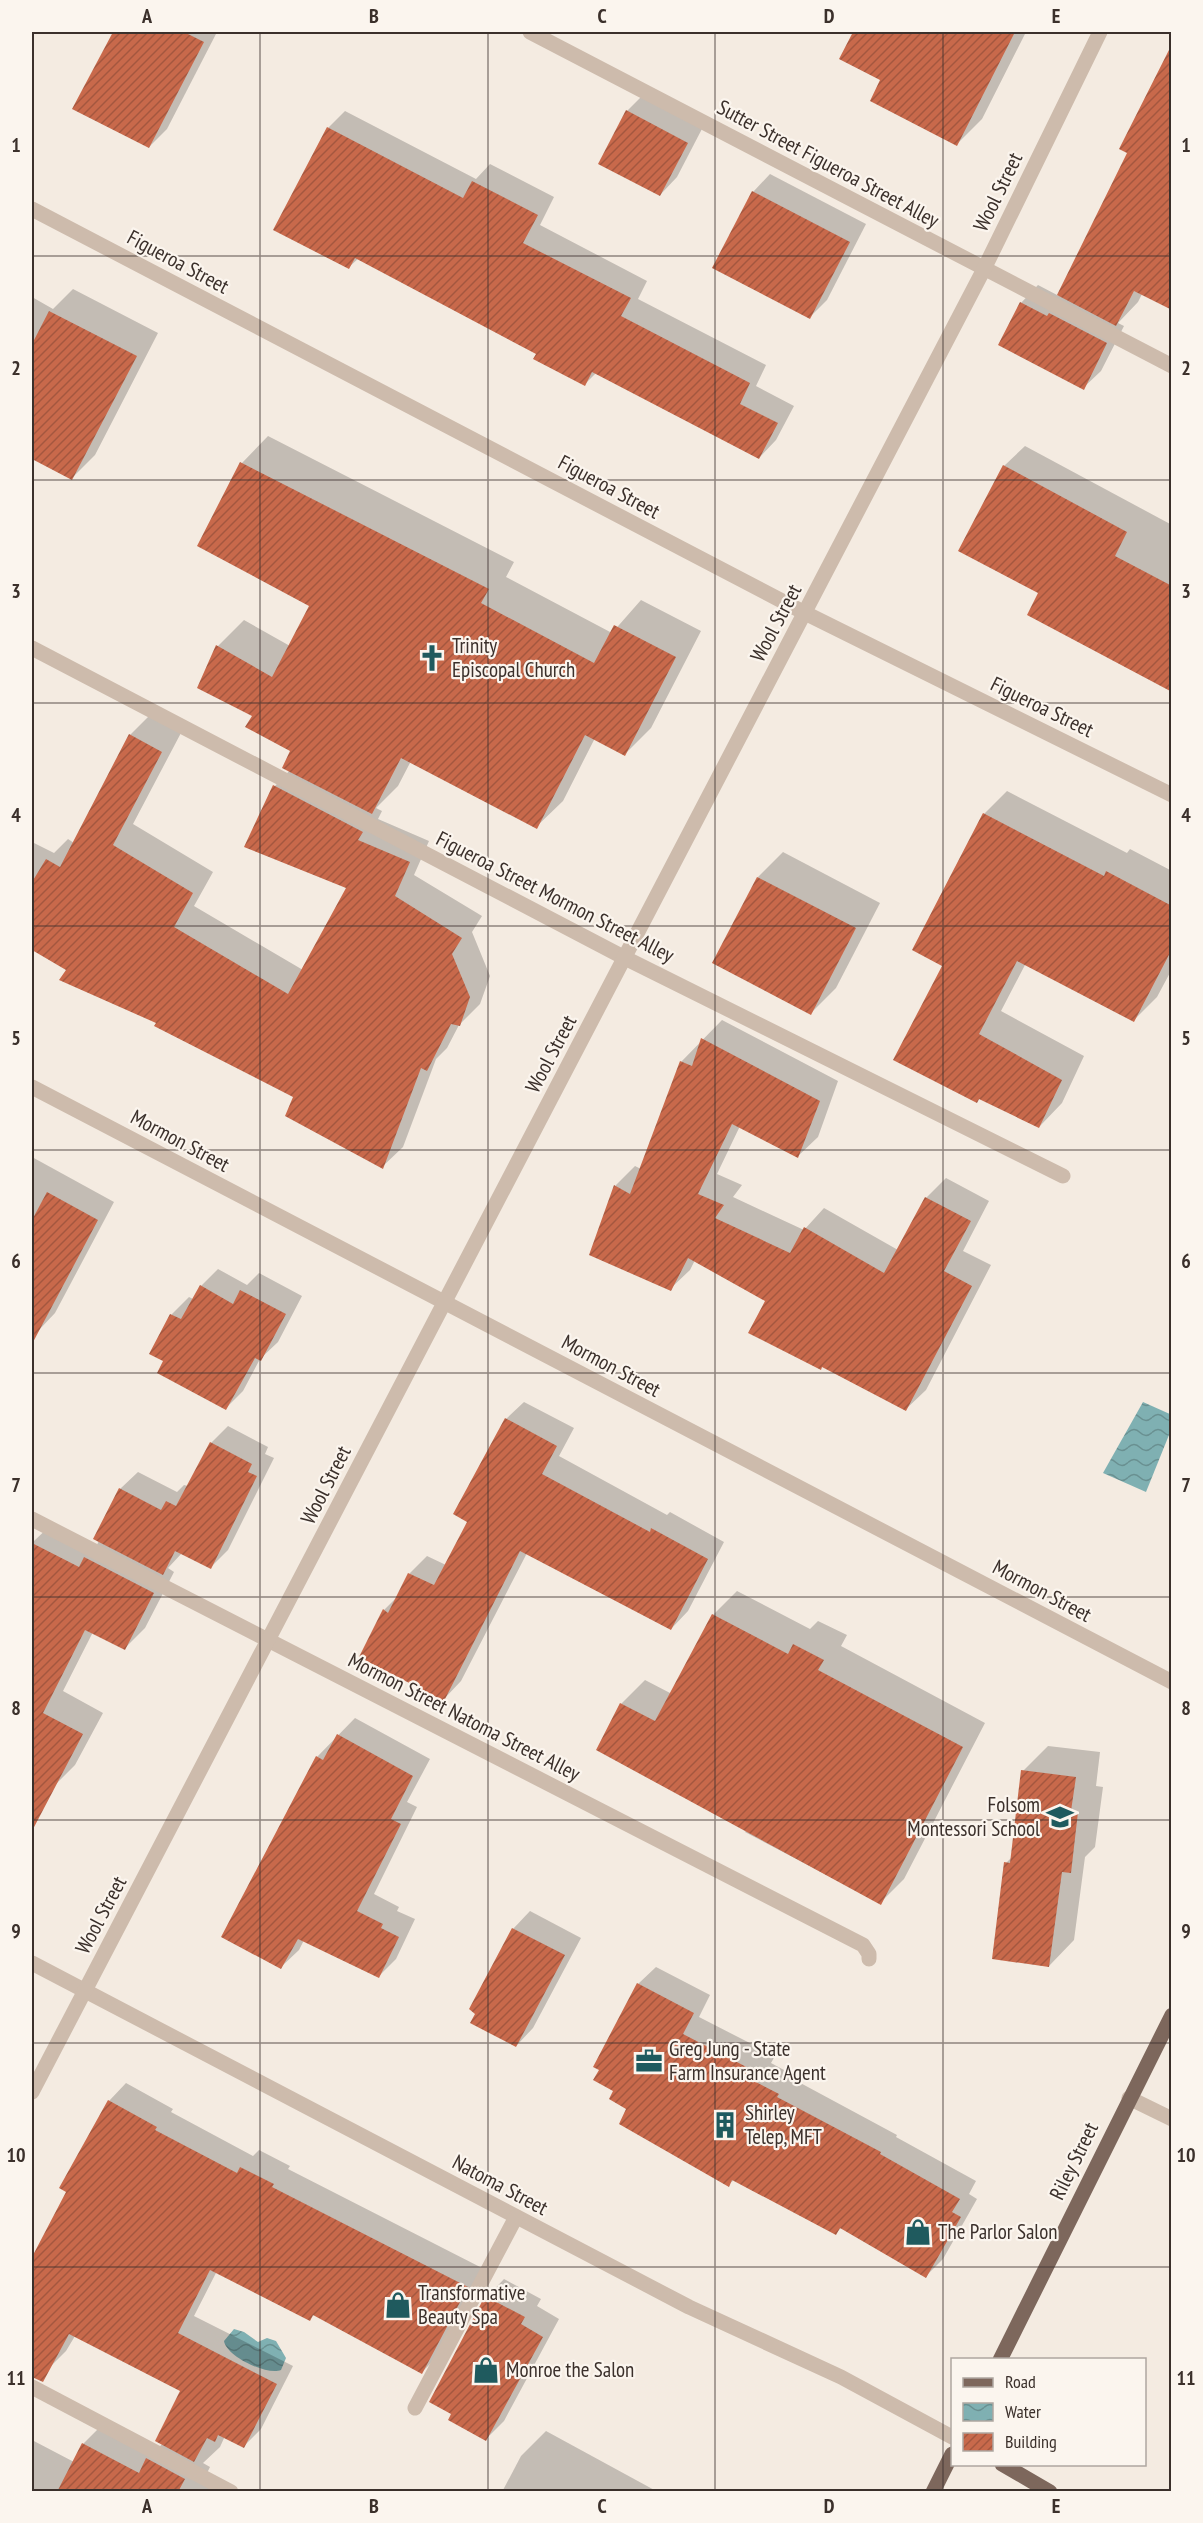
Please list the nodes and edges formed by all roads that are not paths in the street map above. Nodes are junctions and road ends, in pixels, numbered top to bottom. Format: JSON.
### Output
{"nodes":[{"id":1,"x":530,"y":32,"type":"edge"},
{"id":2,"x":1100,"y":32,"type":"edge"},
{"id":3,"x":32,"y":209,"type":"edge"},
{"id":4,"x":984,"y":269,"type":"junction"},
{"id":5,"x":1172,"y":366,"type":"edge"},
{"id":6,"x":805,"y":613,"type":"junction"},
{"id":7,"x":32,"y":648,"type":"edge"},
{"id":8,"x":1172,"y":795,"type":"edge"},
{"id":9,"x":625,"y":958,"type":"junction"},
{"id":10,"x":32,"y":1087,"type":"edge"},
{"id":11,"x":1063,"y":1176,"type":"dead end"},
{"id":12,"x":444,"y":1303,"type":"junction"},
{"id":13,"x":32,"y":1519,"type":"edge"},
{"id":14,"x":269,"y":1640,"type":"junction"},
{"id":15,"x":1172,"y":1682,"type":"edge"},
{"id":16,"x":869,"y":1959,"type":"dead end"},
{"id":17,"x":32,"y":1963,"type":"edge"},
{"id":18,"x":85,"y":1990,"type":"junction"},
{"id":19,"x":1172,"y":2014,"type":"edge"},
{"id":20,"x":32,"y":2092,"type":"edge"},
{"id":21,"x":1128,"y":2098,"type":"junction"},
{"id":22,"x":1172,"y":2119,"type":"edge"},
{"id":23,"x":516,"y":2217,"type":"junction"},
{"id":24,"x":1001,"y":2358,"type":"edge"},
{"id":25,"x":32,"y":2387,"type":"edge"},
{"id":26,"x":415,"y":2408,"type":"dead end"},
{"id":27,"x":951,"y":2436,"type":"edge"},
{"id":28,"x":951,"y":2456,"type":"edge"},
{"id":29,"x":1005,"y":2466,"type":"edge"},
{"id":30,"x":231,"y":2492,"type":"edge"},
{"id":31,"x":933,"y":2492,"type":"edge"},
{"id":32,"x":1050,"y":2492,"type":"edge"}],
"edges":[{"from":1,"to":4,"type":"street","name":"Sutter Street Figueroa Street Alley"},
{"from":2,"to":4,"type":"street","name":"Wool Street"},
{"from":3,"to":6,"type":"street","name":"Figueroa Street"},
{"from":4,"to":5,"type":"street","name":"Sutter Street Figueroa Street Alley"},
{"from":4,"to":6,"type":"street","name":"Wool Street"},
{"from":6,"to":8,"type":"street","name":"Figueroa Street"},
{"from":6,"to":9,"type":"street","name":"Wool Street"},
{"from":7,"to":9,"type":"street","name":"Figueroa Street Mormon Street Alley"},
{"from":9,"to":11,"type":"street","name":"Figueroa Street Mormon Street Alley"},
{"from":9,"to":12,"type":"street","name":"Wool Street"},
{"from":10,"to":12,"type":"street","name":"Mormon Street"},
{"from":12,"to":14,"type":"street","name":"Wool Street"},
{"from":12,"to":15,"type":"street","name":"Mormon Street"},
{"from":13,"to":14,"type":"street","name":"Mormon Street Natoma Street Alley"},
{"from":14,"to":16,"type":"street","name":"Mormon Street Natoma Street Alley"},
{"from":14,"to":18,"type":"street","name":"Wool Street"},
{"from":17,"to":18,"type":"street","name":"Natoma Street"},
{"from":18,"to":20,"type":"street","name":"Wool Street"},
{"from":18,"to":23,"type":"street","name":"Natoma Street"},
{"from":19,"to":21,"type":"main road","name":"Riley Street"},
{"from":21,"to":22,"type":"street"},
{"from":21,"to":24,"type":"main road","name":"Riley Street"},
{"from":23,"to":26,"type":"street"},
{"from":23,"to":27,"type":"street","name":"Natoma Street"},
{"from":25,"to":30,"type":"street"},
{"from":28,"to":31,"type":"main road"},
{"from":29,"to":32,"type":"main road"}]}
